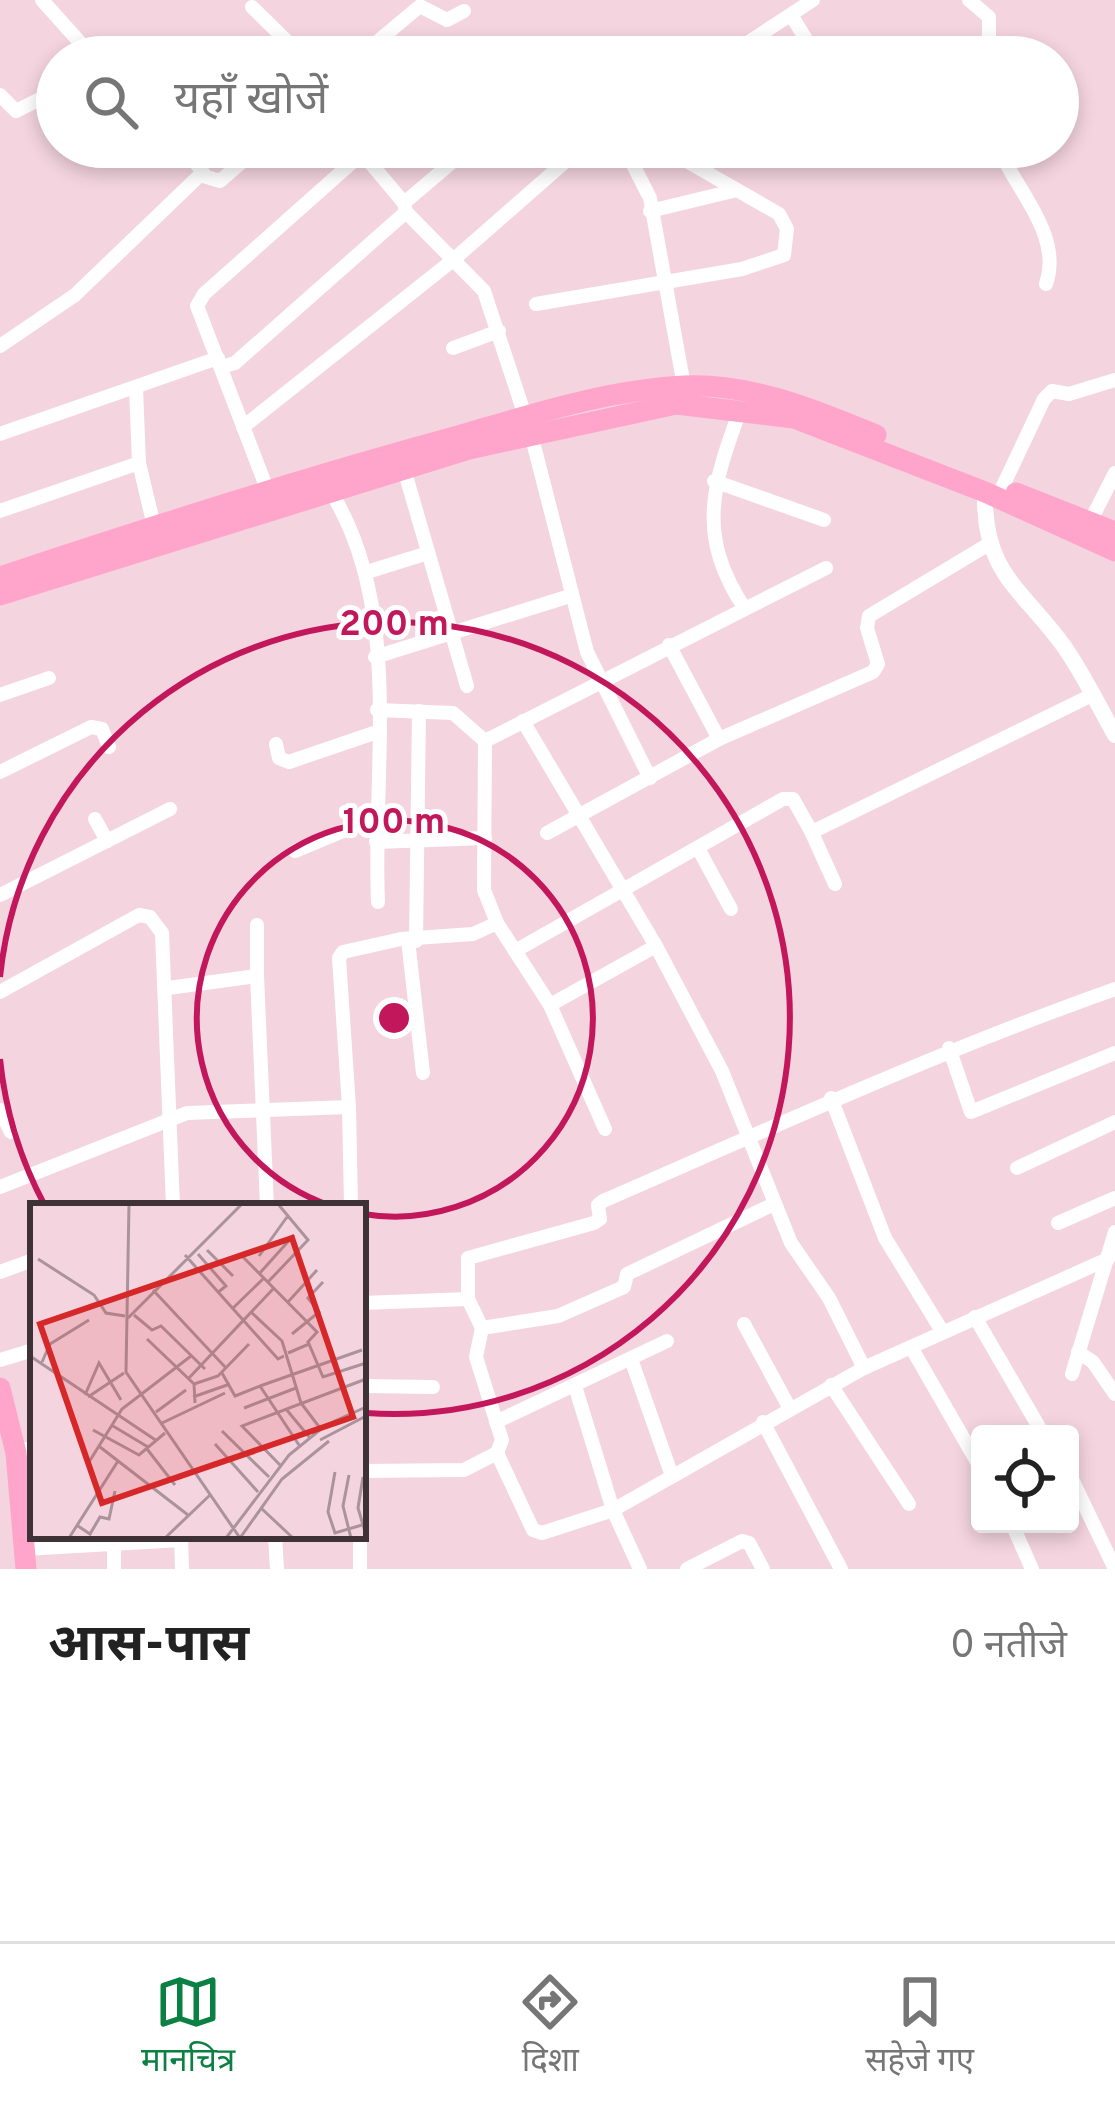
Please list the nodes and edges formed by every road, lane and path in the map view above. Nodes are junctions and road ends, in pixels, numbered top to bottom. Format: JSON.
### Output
{"nodes":[{"id":1,"x":41,"y":0,"type":"edge"},
{"id":2,"x":813,"y":0,"type":"edge"},
{"id":3,"x":969,"y":0,"type":"edge"},
{"id":4,"x":252,"y":7,"type":"dead end"},
{"id":5,"x":464,"y":11,"type":"dead end"},
{"id":6,"x":791,"y":15,"type":"junction"},
{"id":7,"x":74,"y":36,"type":"edge"},
{"id":8,"x":282,"y":36,"type":"edge"},
{"id":9,"x":384,"y":36,"type":"edge"},
{"id":10,"x":758,"y":36,"type":"edge"},
{"id":11,"x":804,"y":36,"type":"edge"},
{"id":12,"x":989,"y":36,"type":"edge"},
{"id":13,"x":0,"y":95,"type":"edge"},
{"id":14,"x":36,"y":101,"type":"edge"},
{"id":15,"x":200,"y":168,"type":"edge"},
{"id":16,"x":235,"y":168,"type":"edge"},
{"id":17,"x":342,"y":168,"type":"edge"},
{"id":18,"x":376,"y":168,"type":"edge"},
{"id":19,"x":447,"y":168,"type":"edge"},
{"id":20,"x":558,"y":168,"type":"edge"},
{"id":21,"x":633,"y":168,"type":"edge"},
{"id":22,"x":699,"y":168,"type":"edge"},
{"id":23,"x":1009,"y":168,"type":"edge"},
{"id":24,"x":204,"y":173,"type":"junction"},
{"id":25,"x":737,"y":190,"type":"junction"},
{"id":26,"x":405,"y":207,"type":"junction"},
{"id":27,"x":650,"y":211,"type":"junction"},
{"id":28,"x":453,"y":260,"type":"junction"},
{"id":29,"x":662,"y":281,"type":"junction"},
{"id":30,"x":1046,"y":284,"type":"dead end"},
{"id":31,"x":536,"y":304,"type":"dead end"},
{"id":32,"x":499,"y":331,"type":"junction"},
{"id":33,"x":0,"y":346,"type":"edge"},
{"id":34,"x":453,"y":348,"type":"dead end"},
{"id":35,"x":219,"y":362,"type":"junction"},
{"id":36,"x":1115,"y":380,"type":"edge"},
{"id":37,"x":684,"y":386,"type":"junction"},
{"id":38,"x":136,"y":388,"type":"junction"},
{"id":39,"x":741,"y":408,"type":"junction"},
{"id":40,"x":529,"y":426,"type":"junction"},
{"id":41,"x":243,"y":427,"type":"junction"},
{"id":42,"x":0,"y":434,"type":"edge"},
{"id":43,"x":139,"y":463,"type":"junction"},
{"id":44,"x":404,"y":469,"type":"junction"},
{"id":45,"x":1115,"y":473,"type":"edge"},
{"id":46,"x":715,"y":481,"type":"junction"},
{"id":47,"x":266,"y":489,"type":"junction"},
{"id":48,"x":303,"y":490,"type":"junction"},
{"id":49,"x":993,"y":490,"type":"junction"},
{"id":50,"x":331,"y":492,"type":"junction"},
{"id":51,"x":0,"y":511,"type":"edge"},
{"id":52,"x":824,"y":520,"type":"dead end"},
{"id":53,"x":1090,"y":522,"type":"junction"},
{"id":54,"x":154,"y":526,"type":"junction"},
{"id":55,"x":1115,"y":532,"type":"edge"},
{"id":56,"x":989,"y":544,"type":"junction"},
{"id":57,"x":1115,"y":551,"type":"edge"},
{"id":58,"x":428,"y":553,"type":"junction"},
{"id":59,"x":826,"y":568,"type":"dead end"},
{"id":60,"x":367,"y":572,"type":"junction"},
{"id":61,"x":0,"y":577,"type":"edge"},
{"id":62,"x":0,"y":595,"type":"edge"},
{"id":63,"x":570,"y":596,"type":"junction"},
{"id":64,"x":745,"y":609,"type":"junction"},
{"id":65,"x":454,"y":634,"type":"junction"},
{"id":66,"x":669,"y":645,"type":"junction"},
{"id":67,"x":375,"y":658,"type":"junction"},
{"id":68,"x":49,"y":677,"type":"dead end"},
{"id":69,"x":600,"y":680,"type":"junction"},
{"id":70,"x":467,"y":686,"type":"dead end"},
{"id":71,"x":1092,"y":694,"type":"junction"},
{"id":72,"x":0,"y":695,"type":"edge"},
{"id":73,"x":377,"y":710,"type":"junction"},
{"id":74,"x":419,"y":711,"type":"junction"},
{"id":75,"x":523,"y":721,"type":"junction"},
{"id":76,"x":377,"y":732,"type":"junction"},
{"id":77,"x":1115,"y":735,"type":"edge"},
{"id":78,"x":719,"y":740,"type":"junction"},
{"id":79,"x":485,"y":741,"type":"junction"},
{"id":80,"x":276,"y":744,"type":"dead end"},
{"id":81,"x":110,"y":747,"type":"dead end"},
{"id":82,"x":0,"y":772,"type":"edge"},
{"id":83,"x":650,"y":778,"type":"junction"},
{"id":84,"x":170,"y":809,"type":"dead end"},
{"id":85,"x":579,"y":816,"type":"junction"},
{"id":86,"x":374,"y":818,"type":"junction"},
{"id":87,"x":95,"y":819,"type":"dead end"},
{"id":88,"x":811,"y":831,"type":"junction"},
{"id":89,"x":547,"y":832,"type":"dead end"},
{"id":90,"x":484,"y":838,"type":"junction"},
{"id":91,"x":106,"y":841,"type":"junction"},
{"id":92,"x":416,"y":841,"type":"junction"},
{"id":93,"x":376,"y":842,"type":"junction"},
{"id":94,"x":699,"y":850,"type":"junction"},
{"id":95,"x":295,"y":851,"type":"dead end"},
{"id":96,"x":836,"y":884,"type":"dead end"},
{"id":97,"x":621,"y":888,"type":"junction"},
{"id":98,"x":0,"y":895,"type":"edge"},
{"id":99,"x":379,"y":902,"type":"dead end"},
{"id":100,"x":731,"y":909,"type":"dead end"},
{"id":101,"x":497,"y":923,"type":"junction"},
{"id":102,"x":257,"y":925,"type":"dead end"},
{"id":103,"x":412,"y":940,"type":"junction"},
{"id":104,"x":656,"y":946,"type":"junction"},
{"id":105,"x":515,"y":951,"type":"junction"},
{"id":106,"x":256,"y":976,"type":"junction"},
{"id":107,"x":168,"y":988,"type":"junction"},
{"id":108,"x":1115,"y":989,"type":"edge"},
{"id":109,"x":0,"y":992,"type":"edge"},
{"id":110,"x":550,"y":1006,"type":"junction"},
{"id":111,"x":950,"y":1048,"type":"junction"},
{"id":112,"x":1115,"y":1053,"type":"edge"},
{"id":113,"x":423,"y":1073,"type":"dead end"},
{"id":114,"x":831,"y":1098,"type":"junction"},
{"id":115,"x":349,"y":1107,"type":"junction"},
{"id":116,"x":0,"y":1110,"type":"edge"},
{"id":117,"x":263,"y":1112,"type":"junction"},
{"id":118,"x":170,"y":1117,"type":"junction"},
{"id":119,"x":1115,"y":1122,"type":"edge"},
{"id":120,"x":605,"y":1129,"type":"dead end"},
{"id":121,"x":11,"y":1132,"type":"dead end"},
{"id":122,"x":752,"y":1136,"type":"junction"},
{"id":123,"x":1017,"y":1168,"type":"dead end"},
{"id":124,"x":0,"y":1187,"type":"edge"},
{"id":125,"x":1115,"y":1198,"type":"edge"},
{"id":126,"x":173,"y":1203,"type":"edge"},
{"id":127,"x":267,"y":1203,"type":"edge"},
{"id":128,"x":351,"y":1203,"type":"edge"},
{"id":129,"x":774,"y":1204,"type":"junction"},
{"id":130,"x":1058,"y":1223,"type":"dead end"},
{"id":131,"x":1115,"y":1232,"type":"edge"},
{"id":132,"x":1108,"y":1259,"type":"junction"},
{"id":133,"x":30,"y":1261,"type":"edge"},
{"id":134,"x":0,"y":1272,"type":"edge"},
{"id":135,"x":468,"y":1299,"type":"junction"},
{"id":136,"x":366,"y":1303,"type":"edge"},
{"id":137,"x":975,"y":1317,"type":"junction"},
{"id":138,"x":744,"y":1324,"type":"dead end"},
{"id":139,"x":482,"y":1328,"type":"junction"},
{"id":140,"x":942,"y":1331,"type":"junction"},
{"id":141,"x":667,"y":1341,"type":"dead end"},
{"id":142,"x":910,"y":1348,"type":"junction"},
{"id":143,"x":30,"y":1351,"type":"edge"},
{"id":144,"x":1078,"y":1352,"type":"junction"},
{"id":145,"x":631,"y":1359,"type":"junction"},
{"id":146,"x":0,"y":1360,"type":"edge"},
{"id":147,"x":864,"y":1368,"type":"junction"},
{"id":148,"x":1072,"y":1374,"type":"dead end"},
{"id":149,"x":831,"y":1385,"type":"junction"},
{"id":150,"x":366,"y":1386,"type":"edge"},
{"id":151,"x":575,"y":1386,"type":"junction"},
{"id":152,"x":433,"y":1387,"type":"dead end"},
{"id":153,"x":0,"y":1388,"type":"edge"},
{"id":154,"x":1115,"y":1394,"type":"edge"},
{"id":155,"x":789,"y":1407,"type":"junction"},
{"id":156,"x":496,"y":1422,"type":"junction"},
{"id":157,"x":763,"y":1422,"type":"junction"},
{"id":158,"x":1038,"y":1425,"type":"edge"},
{"id":159,"x":971,"y":1452,"type":"edge"},
{"id":160,"x":497,"y":1454,"type":"junction"},
{"id":161,"x":17,"y":1460,"type":"edge"},
{"id":162,"x":366,"y":1471,"type":"edge"},
{"id":163,"x":672,"y":1476,"type":"junction"},
{"id":164,"x":1079,"y":1494,"type":"edge"},
{"id":165,"x":909,"y":1504,"type":"dead end"},
{"id":166,"x":613,"y":1510,"type":"junction"},
{"id":167,"x":1016,"y":1533,"type":"edge"},
{"id":168,"x":174,"y":1539,"type":"edge"},
{"id":169,"x":181,"y":1539,"type":"edge"},
{"id":170,"x":275,"y":1539,"type":"edge"},
{"id":171,"x":114,"y":1547,"type":"junction"},
{"id":172,"x":26,"y":1559,"type":"edge"},
{"id":173,"x":114,"y":1569,"type":"edge"},
{"id":174,"x":182,"y":1569,"type":"edge"},
{"id":175,"x":277,"y":1569,"type":"edge"},
{"id":176,"x":640,"y":1569,"type":"edge"},
{"id":177,"x":687,"y":1569,"type":"edge"},
{"id":178,"x":763,"y":1569,"type":"edge"},
{"id":179,"x":841,"y":1569,"type":"edge"},
{"id":180,"x":1031,"y":1569,"type":"edge"},
{"id":181,"x":1115,"y":1569,"type":"edge"}],
"edges":[{"from":1,"to":7,"type":"street"},
{"from":2,"to":6,"type":"street"},
{"from":3,"to":12,"type":"street"},
{"from":4,"to":8,"type":"street"},
{"from":5,"to":9,"type":"street"},
{"from":6,"to":10,"type":"street"},
{"from":6,"to":11,"type":"street"},
{"from":13,"to":14,"type":"street"},
{"from":15,"to":24,"type":"street"},
{"from":16,"to":24,"type":"street"},
{"from":17,"to":35,"type":"street"},
{"from":18,"to":26,"type":"street"},
{"from":19,"to":26,"type":"street"},
{"from":20,"to":28,"type":"street"},
{"from":21,"to":27,"type":"street"},
{"from":22,"to":25,"type":"street"},
{"from":23,"to":30,"type":"street"},
{"from":24,"to":33,"type":"street"},
{"from":25,"to":27,"type":"street"},
{"from":25,"to":29,"type":"street"},
{"from":26,"to":28,"type":"street"},
{"from":26,"to":35,"type":"street"},
{"from":27,"to":29,"type":"street"},
{"from":28,"to":32,"type":"street"},
{"from":28,"to":41,"type":"street"},
{"from":29,"to":31,"type":"street"},
{"from":29,"to":37,"type":"street"},
{"from":32,"to":34,"type":"street"},
{"from":32,"to":40,"type":"street"},
{"from":35,"to":38,"type":"street"},
{"from":35,"to":41,"type":"street"},
{"from":36,"to":49,"type":"street"},
{"from":37,"to":40,"type":"highway"},
{"from":37,"to":49,"type":"highway"},
{"from":38,"to":42,"type":"street"},
{"from":38,"to":43,"type":"street"},
{"from":39,"to":40,"type":"highway"},
{"from":39,"to":46,"type":"street"},
{"from":39,"to":49,"type":"highway"},
{"from":40,"to":44,"type":"highway"},
{"from":40,"to":48,"type":"highway"},
{"from":40,"to":63,"type":"street"},
{"from":41,"to":47,"type":"street"},
{"from":43,"to":51,"type":"street"},
{"from":43,"to":54,"type":"street"},
{"from":44,"to":50,"type":"highway"},
{"from":44,"to":58,"type":"street"},
{"from":45,"to":53,"type":"street"},
{"from":46,"to":52,"type":"street"},
{"from":46,"to":64,"type":"street"},
{"from":47,"to":48,"type":"highway"},
{"from":47,"to":54,"type":"highway"},
{"from":48,"to":50,"type":"highway"},
{"from":48,"to":62,"type":"highway"},
{"from":49,"to":53,"type":"highway"},
{"from":49,"to":56,"type":"street"},
{"from":49,"to":57,"type":"highway"},
{"from":50,"to":60,"type":"street"},
{"from":53,"to":55,"type":"highway"},
{"from":54,"to":61,"type":"highway"},
{"from":56,"to":71,"type":"street"},
{"from":56,"to":78,"type":"street"},
{"from":58,"to":60,"type":"street"},
{"from":58,"to":65,"type":"street"},
{"from":59,"to":64,"type":"street"},
{"from":60,"to":67,"type":"street"},
{"from":63,"to":65,"type":"street"},
{"from":63,"to":69,"type":"street"},
{"from":64,"to":66,"type":"street"},
{"from":65,"to":67,"type":"street"},
{"from":65,"to":70,"type":"street"},
{"from":66,"to":69,"type":"street"},
{"from":66,"to":78,"type":"street"},
{"from":67,"to":73,"type":"street"},
{"from":68,"to":72,"type":"street"},
{"from":69,"to":75,"type":"street"},
{"from":69,"to":83,"type":"street"},
{"from":71,"to":77,"type":"street"},
{"from":71,"to":88,"type":"street"},
{"from":73,"to":74,"type":"street"},
{"from":73,"to":76,"type":"street"},
{"from":74,"to":79,"type":"street"},
{"from":74,"to":92,"type":"street"},
{"from":75,"to":79,"type":"street"},
{"from":75,"to":85,"type":"street"},
{"from":76,"to":80,"type":"street"},
{"from":76,"to":86,"type":"street"},
{"from":78,"to":83,"type":"street"},
{"from":79,"to":90,"type":"street"},
{"from":81,"to":82,"type":"street"},
{"from":83,"to":85,"type":"street"},
{"from":84,"to":91,"type":"street"},
{"from":85,"to":89,"type":"street"},
{"from":85,"to":97,"type":"street"},
{"from":86,"to":93,"type":"street"},
{"from":86,"to":95,"type":"street"},
{"from":87,"to":91,"type":"street"},
{"from":88,"to":94,"type":"street"},
{"from":88,"to":96,"type":"street"},
{"from":90,"to":92,"type":"street"},
{"from":90,"to":101,"type":"street"},
{"from":91,"to":98,"type":"street"},
{"from":92,"to":93,"type":"street"},
{"from":92,"to":103,"type":"street"},
{"from":93,"to":99,"type":"street"},
{"from":94,"to":97,"type":"street"},
{"from":94,"to":100,"type":"street"},
{"from":97,"to":104,"type":"street"},
{"from":97,"to":105,"type":"street"},
{"from":101,"to":103,"type":"street"},
{"from":101,"to":105,"type":"street"},
{"from":102,"to":106,"type":"street"},
{"from":103,"to":113,"type":"street"},
{"from":103,"to":115,"type":"street"},
{"from":104,"to":110,"type":"street"},
{"from":104,"to":122,"type":"street"},
{"from":105,"to":110,"type":"street"},
{"from":106,"to":107,"type":"street"},
{"from":106,"to":117,"type":"street"},
{"from":107,"to":109,"type":"street"},
{"from":107,"to":118,"type":"street"},
{"from":108,"to":111,"type":"street"},
{"from":110,"to":120,"type":"street"},
{"from":111,"to":112,"type":"street"},
{"from":111,"to":114,"type":"street"},
{"from":114,"to":122,"type":"street"},
{"from":114,"to":140,"type":"street"},
{"from":115,"to":117,"type":"street"},
{"from":115,"to":128,"type":"street"},
{"from":116,"to":121,"type":"street"},
{"from":117,"to":118,"type":"street"},
{"from":117,"to":127,"type":"street"},
{"from":118,"to":124,"type":"street"},
{"from":118,"to":126,"type":"street"},
{"from":119,"to":123,"type":"street"},
{"from":122,"to":129,"type":"street"},
{"from":122,"to":135,"type":"street"},
{"from":125,"to":130,"type":"street"},
{"from":129,"to":139,"type":"street"},
{"from":129,"to":147,"type":"street"},
{"from":131,"to":132,"type":"street"},
{"from":132,"to":137,"type":"street"},
{"from":132,"to":144,"type":"street"},
{"from":133,"to":134,"type":"street"},
{"from":135,"to":136,"type":"street"},
{"from":135,"to":139,"type":"street"},
{"from":137,"to":140,"type":"street"},
{"from":137,"to":158,"type":"street"},
{"from":138,"to":155,"type":"street"},
{"from":139,"to":156,"type":"street"},
{"from":140,"to":142,"type":"street"},
{"from":141,"to":145,"type":"street"},
{"from":142,"to":147,"type":"street"},
{"from":142,"to":159,"type":"street"},
{"from":143,"to":146,"type":"street"},
{"from":144,"to":148,"type":"street"},
{"from":144,"to":154,"type":"street"},
{"from":145,"to":151,"type":"street"},
{"from":145,"to":163,"type":"street"},
{"from":147,"to":149,"type":"street"},
{"from":149,"to":155,"type":"street"},
{"from":149,"to":165,"type":"street"},
{"from":150,"to":152,"type":"street"},
{"from":151,"to":156,"type":"street"},
{"from":151,"to":166,"type":"street"},
{"from":153,"to":161,"type":"highway"},
{"from":155,"to":157,"type":"street"},
{"from":156,"to":160,"type":"street"},
{"from":157,"to":163,"type":"street"},
{"from":157,"to":179,"type":"street"},
{"from":160,"to":162,"type":"street"},
{"from":160,"to":166,"type":"street"},
{"from":161,"to":172,"type":"highway"},
{"from":163,"to":166,"type":"street"},
{"from":164,"to":181,"type":"street"},
{"from":166,"to":176,"type":"street"},
{"from":167,"to":180,"type":"street"},
{"from":168,"to":171,"type":"street"},
{"from":169,"to":174,"type":"street"},
{"from":170,"to":175,"type":"street"},
{"from":171,"to":172,"type":"street"},
{"from":171,"to":173,"type":"street"},
{"from":177,"to":178,"type":"street"}]}
